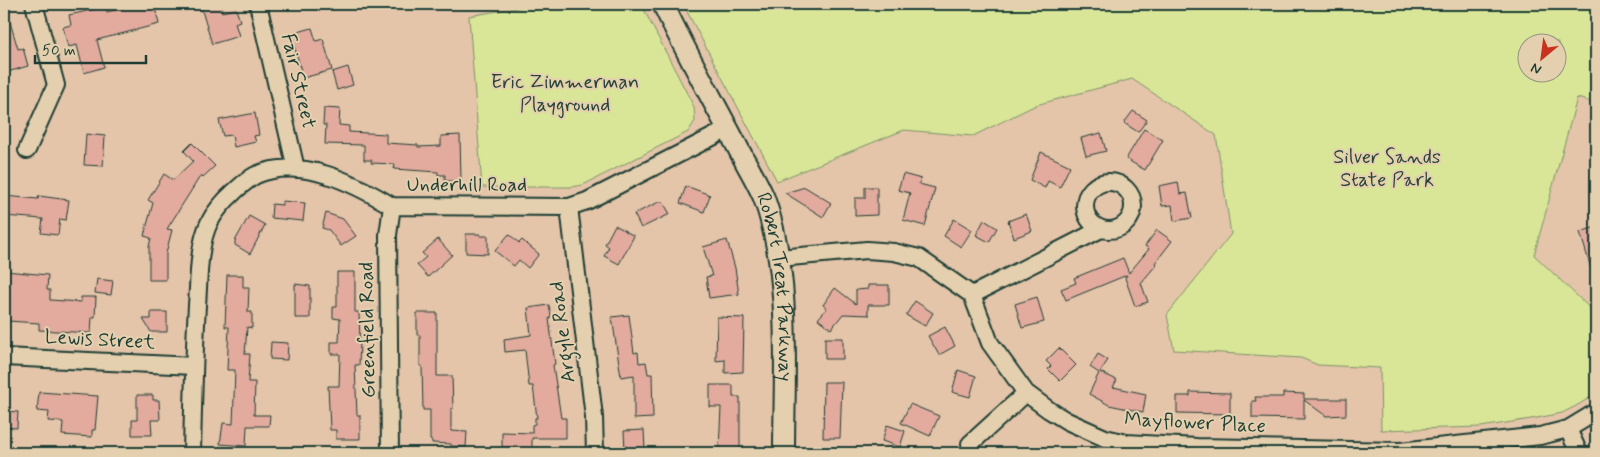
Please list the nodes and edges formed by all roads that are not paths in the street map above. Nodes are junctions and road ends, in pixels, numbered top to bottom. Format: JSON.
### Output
{"nodes":[{"id":1,"x":34,"y":4,"type":"edge"},
{"id":2,"x":258,"y":4,"type":"edge"},
{"id":3,"x":663,"y":4,"type":"edge"},
{"id":4,"x":728,"y":129,"type":"junction"},
{"id":5,"x":27,"y":150,"type":"dead end"},
{"id":6,"x":296,"y":169,"type":"junction"},
{"id":7,"x":392,"y":206,"type":"junction"},
{"id":8,"x":570,"y":207,"type":"junction"},
{"id":9,"x":1101,"y":229,"type":"dead end"},
{"id":10,"x":779,"y":258,"type":"junction"},
{"id":11,"x":972,"y":295,"type":"junction"},
{"id":12,"x":4,"y":357,"type":"edge"},
{"id":13,"x":194,"y":366,"type":"junction"},
{"id":14,"x":1026,"y":393,"type":"junction"},
{"id":15,"x":1596,"y":412,"type":"edge"},
{"id":16,"x":1568,"y":429,"type":"junction"},
{"id":17,"x":970,"y":444,"type":"dead end"},
{"id":18,"x":1400,"y":452,"type":"edge"},
{"id":19,"x":192,"y":453,"type":"edge"},
{"id":20,"x":390,"y":453,"type":"edge"},
{"id":21,"x":595,"y":453,"type":"edge"},
{"id":22,"x":784,"y":453,"type":"edge"},
{"id":23,"x":1579,"y":453,"type":"edge"}],
"edges":[{"from":1,"to":5,"type":"street"},
{"from":2,"to":6,"type":"street","name":"Fair Street"},
{"from":3,"to":4,"type":"street","name":"Robert Treat Parkway"},
{"from":4,"to":8,"type":"street","name":"Underhill Road"},
{"from":4,"to":10,"type":"street","name":"Robert Treat Parkway"},
{"from":6,"to":7,"type":"street","name":"Underhill Road"},
{"from":6,"to":13,"type":"street","name":"Underhill Road"},
{"from":7,"to":8,"type":"street","name":"Underhill Road"},
{"from":7,"to":20,"type":"street","name":"Greenfield Road"},
{"from":8,"to":21,"type":"street","name":"Argyle Road"},
{"from":9,"to":11,"type":"street"},
{"from":10,"to":11,"type":"street"},
{"from":10,"to":22,"type":"street","name":"Robert Treat Parkway"},
{"from":11,"to":14,"type":"street","name":"Mayflower Place"},
{"from":12,"to":13,"type":"street","name":"Lewis Street"},
{"from":13,"to":19,"type":"street","name":"Underhill Road"},
{"from":14,"to":17,"type":"street"},
{"from":14,"to":18,"type":"street","name":"Mayflower Place"},
{"from":15,"to":16,"type":"street","name":"Mayflower Place"},
{"from":16,"to":18,"type":"street","name":"Mayflower Place"},
{"from":16,"to":23,"type":"street"}]}
